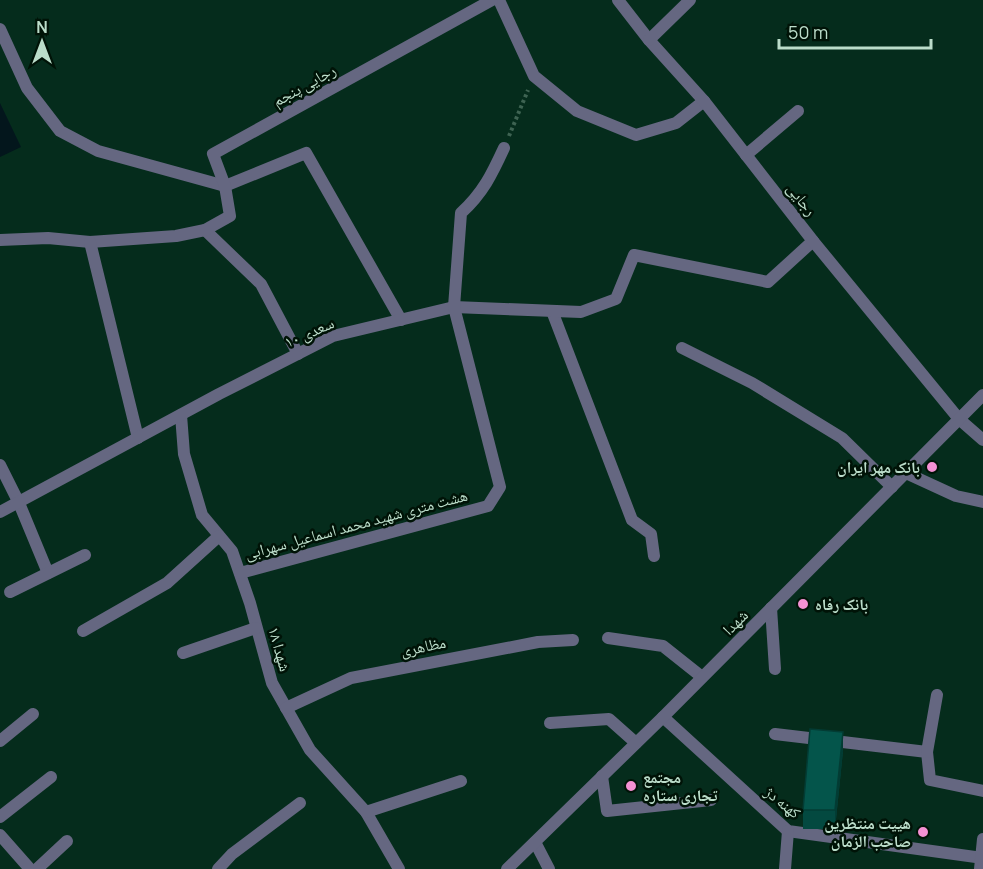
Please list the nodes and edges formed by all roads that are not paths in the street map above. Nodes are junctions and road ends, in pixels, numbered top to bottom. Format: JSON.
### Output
{"nodes":[{"id":1,"x":492,"y":0,"type":"edge"},
{"id":2,"x":500,"y":0,"type":"edge"},
{"id":3,"x":618,"y":0,"type":"edge"},
{"id":4,"x":690,"y":0,"type":"edge"},
{"id":5,"x":0,"y":29,"type":"edge"},
{"id":6,"x":649,"y":40,"type":"junction"},
{"id":7,"x":704,"y":101,"type":"junction"},
{"id":8,"x":798,"y":111,"type":"dead end"},
{"id":9,"x":504,"y":148,"type":"road end"},
{"id":10,"x":746,"y":155,"type":"junction"},
{"id":11,"x":225,"y":186,"type":"junction"},
{"id":12,"x":205,"y":230,"type":"junction"},
{"id":13,"x":0,"y":240,"type":"edge"},
{"id":14,"x":813,"y":241,"type":"junction"},
{"id":15,"x":90,"y":242,"type":"junction"},
{"id":16,"x":454,"y":306,"type":"junction"},
{"id":17,"x":552,"y":310,"type":"junction"},
{"id":18,"x":401,"y":320,"type":"junction"},
{"id":19,"x":682,"y":348,"type":"dead end"},
{"id":20,"x":298,"y":354,"type":"junction"},
{"id":21,"x":983,"y":395,"type":"edge"},
{"id":22,"x":181,"y":415,"type":"junction"},
{"id":23,"x":959,"y":419,"type":"junction"},
{"id":24,"x":138,"y":438,"type":"junction"},
{"id":25,"x":983,"y":440,"type":"edge"},
{"id":26,"x":0,"y":465,"type":"edge"},
{"id":27,"x":906,"y":473,"type":"junction"},
{"id":28,"x":892,"y":487,"type":"junction"},
{"id":29,"x":983,"y":502,"type":"edge"},
{"id":30,"x":19,"y":503,"type":"junction"},
{"id":31,"x":0,"y":512,"type":"edge"},
{"id":32,"x":219,"y":536,"type":"junction"},
{"id":33,"x":85,"y":555,"type":"dead end"},
{"id":34,"x":654,"y":556,"type":"dead end"},
{"id":35,"x":48,"y":573,"type":"junction"},
{"id":36,"x":240,"y":573,"type":"junction"},
{"id":37,"x":10,"y":592,"type":"dead end"},
{"id":38,"x":771,"y":608,"type":"junction"},
{"id":39,"x":256,"y":628,"type":"junction"},
{"id":40,"x":83,"y":631,"type":"dead end"},
{"id":41,"x":608,"y":638,"type":"dead end"},
{"id":42,"x":573,"y":640,"type":"dead end"},
{"id":43,"x":183,"y":653,"type":"dead end"},
{"id":44,"x":775,"y":669,"type":"dead end"},
{"id":45,"x":702,"y":677,"type":"junction"},
{"id":46,"x":937,"y":695,"type":"dead end"},
{"id":47,"x":286,"y":708,"type":"junction"},
{"id":48,"x":33,"y":714,"type":"dead end"},
{"id":49,"x":663,"y":717,"type":"junction"},
{"id":50,"x":550,"y":723,"type":"dead end"},
{"id":51,"x":775,"y":734,"type":"dead end"},
{"id":52,"x":0,"y":741,"type":"edge"},
{"id":53,"x":636,"y":743,"type":"junction"},
{"id":54,"x":927,"y":752,"type":"junction"},
{"id":55,"x":602,"y":776,"type":"junction"},
{"id":56,"x":51,"y":777,"type":"dead end"},
{"id":57,"x":461,"y":781,"type":"dead end"},
{"id":58,"x":983,"y":791,"type":"edge"},
{"id":59,"x":711,"y":800,"type":"dead end"},
{"id":60,"x":300,"y":803,"type":"dead end"},
{"id":61,"x":366,"y":812,"type":"junction"},
{"id":62,"x":0,"y":817,"type":"edge"},
{"id":63,"x":788,"y":831,"type":"junction"},
{"id":64,"x":0,"y":835,"type":"edge"},
{"id":65,"x":983,"y":840,"type":"edge"},
{"id":66,"x":67,"y":841,"type":"dead end"},
{"id":67,"x":535,"y":842,"type":"junction"},
{"id":68,"x":981,"y":861,"type":"edge"},
{"id":69,"x":30,"y":869,"type":"edge"},
{"id":70,"x":37,"y":869,"type":"edge"},
{"id":71,"x":218,"y":869,"type":"edge"},
{"id":72,"x":399,"y":869,"type":"edge"},
{"id":73,"x":507,"y":869,"type":"edge"},
{"id":74,"x":549,"y":869,"type":"edge"},
{"id":75,"x":785,"y":869,"type":"edge"}],
"edges":[{"from":1,"to":11,"type":"street","name":"رجایی پنجم"},
{"from":2,"to":7,"type":"street"},
{"from":3,"to":6,"type":"street","name":"رجایی"},
{"from":4,"to":6,"type":"street"},
{"from":5,"to":11,"type":"street"},
{"from":6,"to":7,"type":"street","name":"رجایی"},
{"from":7,"to":10,"type":"street","name":"رجایی"},
{"from":8,"to":10,"type":"street"},
{"from":9,"to":16,"type":"street","name":"هشت متری شهید محمد اسماعیل سهرابی"},
{"from":10,"to":14,"type":"street","name":"رجایی"},
{"from":11,"to":12,"type":"street","name":"رجایی پنجم"},
{"from":11,"to":18,"type":"street"},
{"from":12,"to":15,"type":"street"},
{"from":12,"to":20,"type":"street"},
{"from":13,"to":15,"type":"street"},
{"from":14,"to":17,"type":"street","name":"سعدی ۱۰"},
{"from":14,"to":23,"type":"street","name":"رجایی"},
{"from":15,"to":24,"type":"street"},
{"from":16,"to":17,"type":"street","name":"سعدی ۱۰"},
{"from":16,"to":18,"type":"street","name":"سعدی ۱۰"},
{"from":16,"to":36,"type":"street","name":"هشت متری شهید محمد اسماعیل سهرابی"},
{"from":17,"to":34,"type":"street"},
{"from":18,"to":20,"type":"street","name":"سعدی ۱۰"},
{"from":19,"to":28,"type":"street"},
{"from":20,"to":22,"type":"street","name":"سعدی ۱۰"},
{"from":21,"to":23,"type":"street","name":"شهدا"},
{"from":22,"to":24,"type":"street","name":"سعدی ۱۰"},
{"from":22,"to":32,"type":"street","name":"شهدا ۱۸"},
{"from":23,"to":25,"type":"street","name":"رجایی"},
{"from":23,"to":27,"type":"street","name":"شهدا"},
{"from":24,"to":30,"type":"street","name":"سعدی ۱۰"},
{"from":26,"to":30,"type":"street"},
{"from":27,"to":28,"type":"street","name":"شهدا"},
{"from":27,"to":29,"type":"street"},
{"from":28,"to":38,"type":"street","name":"شهدا"},
{"from":30,"to":31,"type":"street","name":"سعدی ۱۰"},
{"from":30,"to":35,"type":"street"},
{"from":32,"to":36,"type":"street","name":"شهدا ۱۸"},
{"from":32,"to":40,"type":"street"},
{"from":33,"to":35,"type":"street"},
{"from":35,"to":37,"type":"street"},
{"from":36,"to":39,"type":"street","name":"شهدا ۱۸"},
{"from":38,"to":44,"type":"street"},
{"from":38,"to":45,"type":"street","name":"شهدا"},
{"from":39,"to":43,"type":"street"},
{"from":39,"to":47,"type":"street","name":"شهدا ۱۸"},
{"from":41,"to":45,"type":"street"},
{"from":42,"to":47,"type":"street","name":"مظاهری"},
{"from":45,"to":49,"type":"street","name":"شهدا"},
{"from":46,"to":54,"type":"street"},
{"from":47,"to":61,"type":"street","name":"شهدا ۱۸"},
{"from":48,"to":52,"type":"street"},
{"from":49,"to":53,"type":"street","name":"شهدا"},
{"from":49,"to":63,"type":"street","name":"کهنه دژ"},
{"from":50,"to":53,"type":"street"},
{"from":51,"to":54,"type":"street"},
{"from":53,"to":55,"type":"street","name":"شهدا"},
{"from":54,"to":58,"type":"street"},
{"from":55,"to":59,"type":"street"},
{"from":55,"to":67,"type":"street","name":"شهدا"},
{"from":56,"to":62,"type":"street"},
{"from":57,"to":61,"type":"street"},
{"from":60,"to":71,"type":"street"},
{"from":61,"to":72,"type":"street","name":"شهدا ۱۸"},
{"from":63,"to":68,"type":"street","name":"کهنه دژ"},
{"from":63,"to":75,"type":"street"},
{"from":64,"to":69,"type":"street"},
{"from":65,"to":68,"type":"street"},
{"from":66,"to":70,"type":"street"},
{"from":67,"to":73,"type":"street","name":"شهدا"},
{"from":67,"to":74,"type":"street"}]}
